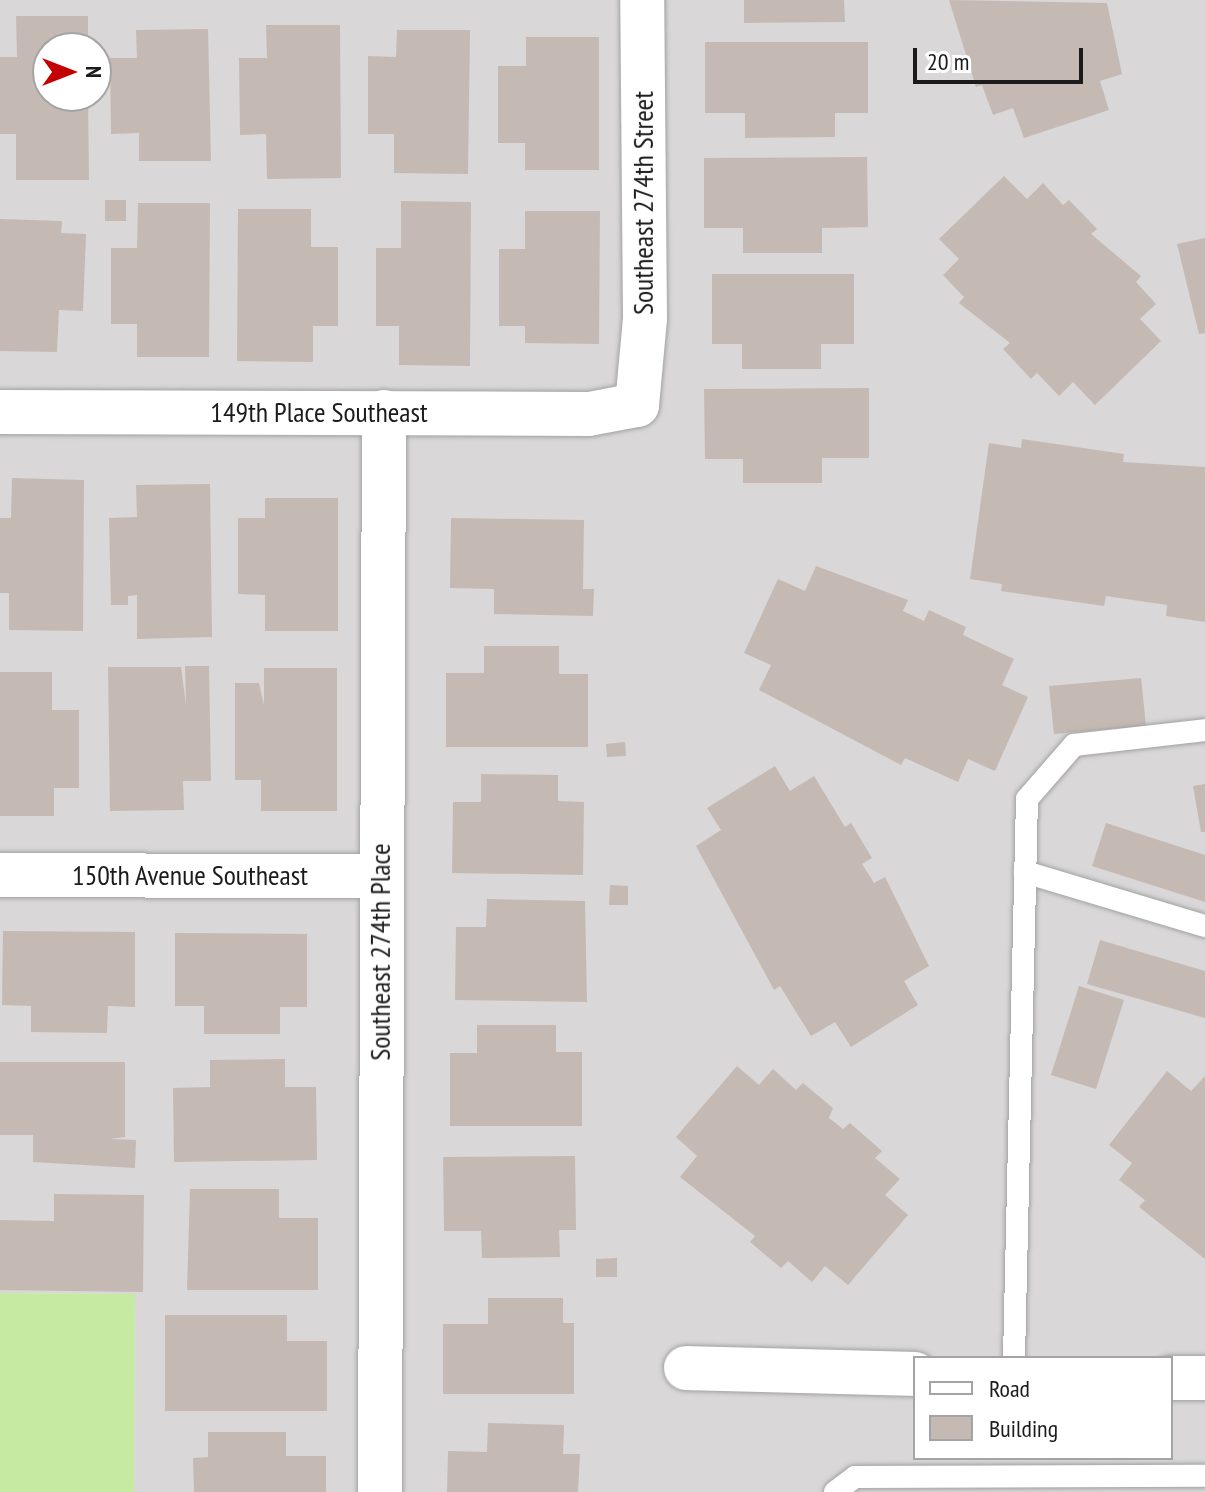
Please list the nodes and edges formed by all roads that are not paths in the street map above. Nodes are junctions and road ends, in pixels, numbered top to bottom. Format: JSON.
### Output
{"nodes":[{"id":1,"x":642,"y":0,"type":"edge"},
{"id":2,"x":637,"y":405,"type":"joint"},
{"id":3,"x":0,"y":412,"type":"edge"},
{"id":4,"x":384,"y":412,"type":"junction"},
{"id":5,"x":1205,"y":730,"type":"edge"},
{"id":6,"x":1025,"y":872,"type":"junction"},
{"id":7,"x":0,"y":875,"type":"edge"},
{"id":8,"x":380,"y":876,"type":"junction"},
{"id":9,"x":1205,"y":926,"type":"edge"},
{"id":10,"x":1014,"y":1356,"type":"edge"},
{"id":11,"x":686,"y":1368,"type":"dead end"},
{"id":12,"x":913,"y":1374,"type":"edge"},
{"id":13,"x":1173,"y":1378,"type":"edge"},
{"id":14,"x":1205,"y":1378,"type":"edge"},
{"id":15,"x":1205,"y":1476,"type":"edge"},
{"id":16,"x":380,"y":1492,"type":"edge"},
{"id":17,"x":835,"y":1492,"type":"edge"}],
"edges":[{"from":1,"to":2,"type":"street","name":"Southeast 274th Street"},
{"from":2,"to":4,"type":"street","name":"149th Place Southeast"},
{"from":3,"to":4,"type":"street","name":"149th Place Southeast"},
{"from":4,"to":8,"type":"street","name":"Southeast 274th Place"},
{"from":5,"to":6,"type":"lane"},
{"from":6,"to":9,"type":"lane"},
{"from":6,"to":10,"type":"lane"},
{"from":7,"to":8,"type":"street","name":"150th Avenue Southeast"},
{"from":8,"to":16,"type":"street","name":"Southeast 274th Place"},
{"from":11,"to":12,"type":"street"},
{"from":13,"to":14,"type":"street"},
{"from":15,"to":17,"type":"lane"}]}
